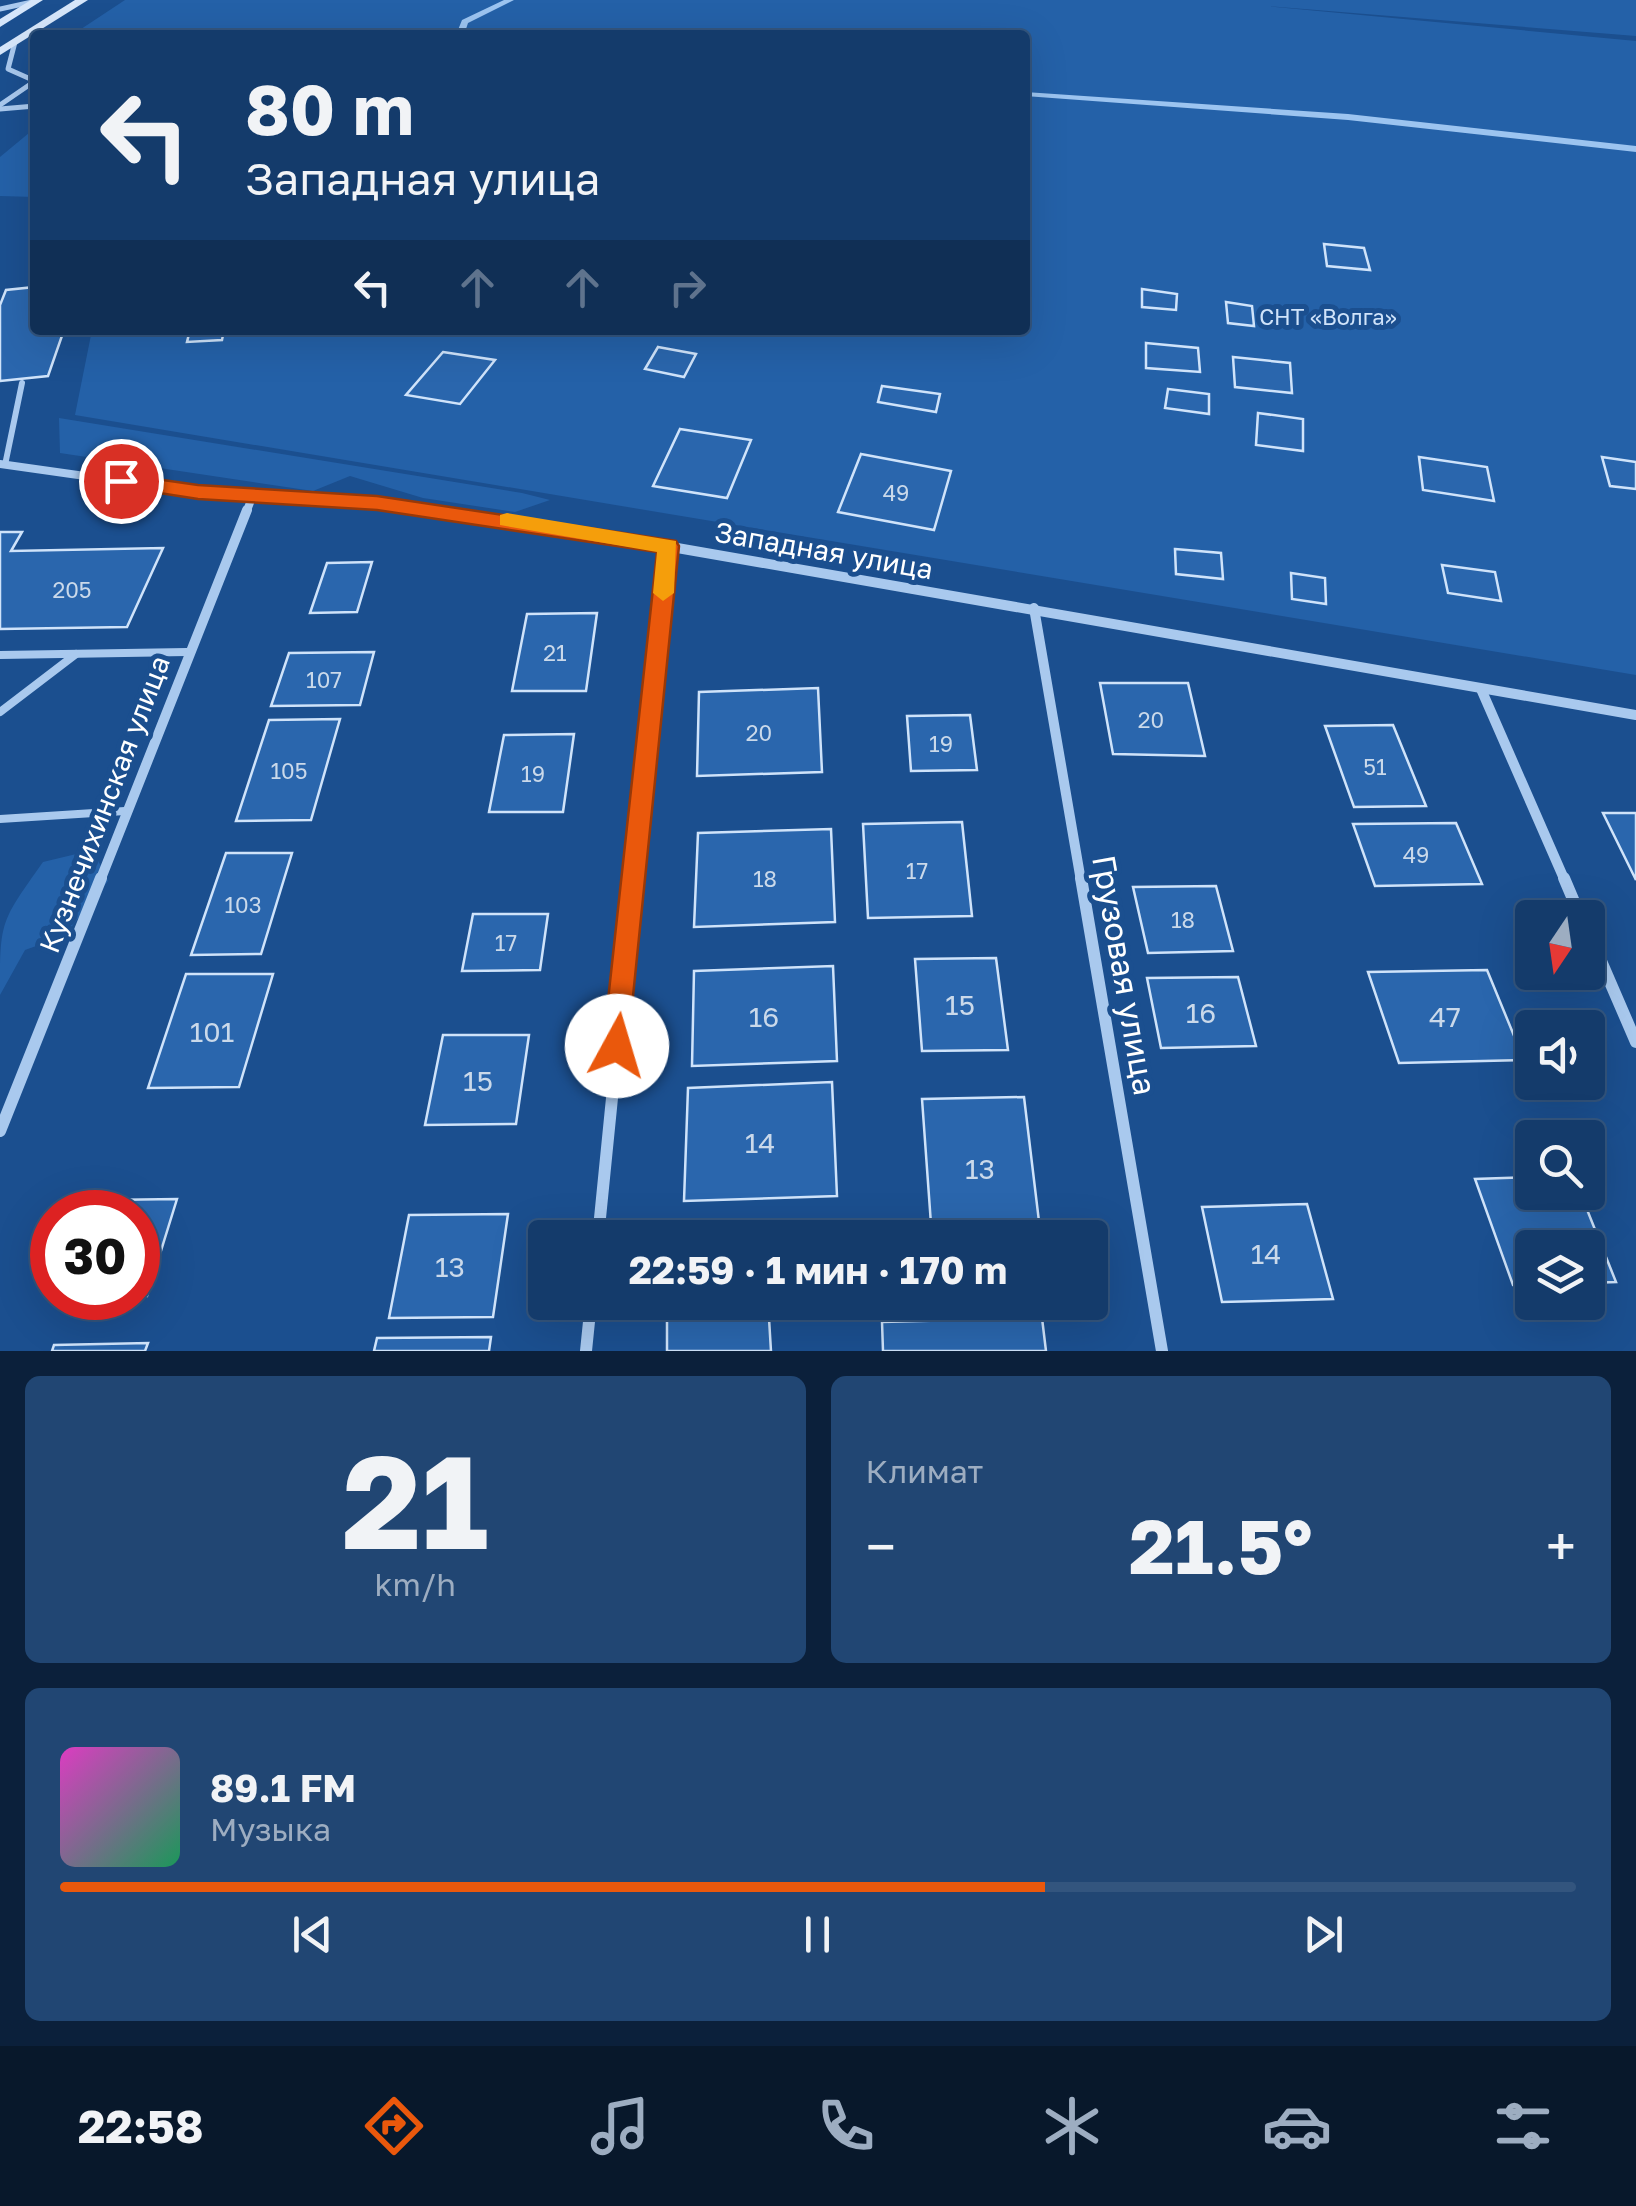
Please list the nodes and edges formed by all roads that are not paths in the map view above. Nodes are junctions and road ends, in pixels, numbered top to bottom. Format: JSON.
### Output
{"nodes":[{"id":1,"x":37,"y":0,"type":"edge"},
{"id":2,"x":83,"y":0,"type":"edge"},
{"id":3,"x":0,"y":9,"type":"edge"},
{"id":4,"x":0,"y":24,"type":"edge"},
{"id":5,"x":34,"y":30,"type":"edge"},
{"id":6,"x":30,"y":33,"type":"edge"},
{"id":7,"x":15,"y":42,"type":"junction"},
{"id":8,"x":0,"y":52,"type":"edge"},
{"id":9,"x":30,"y":79,"type":"edge"},
{"id":10,"x":30,"y":85,"type":"edge"},
{"id":11,"x":30,"y":106,"type":"edge"},
{"id":12,"x":0,"y":107,"type":"edge"},
{"id":13,"x":22,"y":384,"type":"dead end"},
{"id":14,"x":3,"y":465,"type":"edge"},
{"id":15,"x":254,"y":494,"type":"junction"},
{"id":16,"x":668,"y":546,"type":"junction"},
{"id":17,"x":1034,"y":608,"type":"junction"},
{"id":18,"x":188,"y":652,"type":"junction"},
{"id":19,"x":76,"y":654,"type":"junction"},
{"id":20,"x":0,"y":655,"type":"edge"},
{"id":21,"x":1481,"y":689,"type":"junction"},
{"id":22,"x":0,"y":712,"type":"edge"},
{"id":23,"x":1636,"y":714,"type":"edge"},
{"id":24,"x":125,"y":810,"type":"junction"},
{"id":25,"x":0,"y":819,"type":"edge"},
{"id":26,"x":1574,"y":900,"type":"edge"},
{"id":27,"x":1605,"y":970,"type":"edge"},
{"id":28,"x":1636,"y":1042,"type":"edge"},
{"id":29,"x":0,"y":1130,"type":"edge"},
{"id":30,"x":600,"y":1220,"type":"edge"},
{"id":31,"x":589,"y":1320,"type":"edge"},
{"id":32,"x":586,"y":1351,"type":"edge"},
{"id":33,"x":1162,"y":1351,"type":"edge"}],
"edges":[{"from":1,"to":3,"type":"lane"},
{"from":1,"to":4,"type":"main road"},
{"from":2,"to":5,"type":"main road"},
{"from":6,"to":7,"type":"main road"},
{"from":7,"to":8,"type":"main road"},
{"from":7,"to":9,"type":"lane"},
{"from":10,"to":12,"type":"lane"},
{"from":11,"to":12,"type":"lane"},
{"from":13,"to":14,"type":"lane"},
{"from":14,"to":15,"type":"street","name":"Западная улица"},
{"from":15,"to":16,"type":"street","name":"Западная улица"},
{"from":15,"to":18,"type":"street","name":"Кузнечихинская улица"},
{"from":16,"to":17,"type":"street","name":"Западная улица"},
{"from":16,"to":30,"type":"street"},
{"from":17,"to":21,"type":"street","name":"Западная улица"},
{"from":17,"to":33,"type":"street","name":"Грузовая улица"},
{"from":18,"to":19,"type":"lane"},
{"from":18,"to":24,"type":"street","name":"Кузнечихинская улица"},
{"from":19,"to":20,"type":"lane"},
{"from":19,"to":22,"type":"lane"},
{"from":21,"to":23,"type":"street","name":"Западная улица"},
{"from":21,"to":26,"type":"street"},
{"from":24,"to":25,"type":"lane"},
{"from":24,"to":29,"type":"street","name":"Кузнечихинская улица"},
{"from":27,"to":28,"type":"street"},
{"from":31,"to":32,"type":"street"}]}
